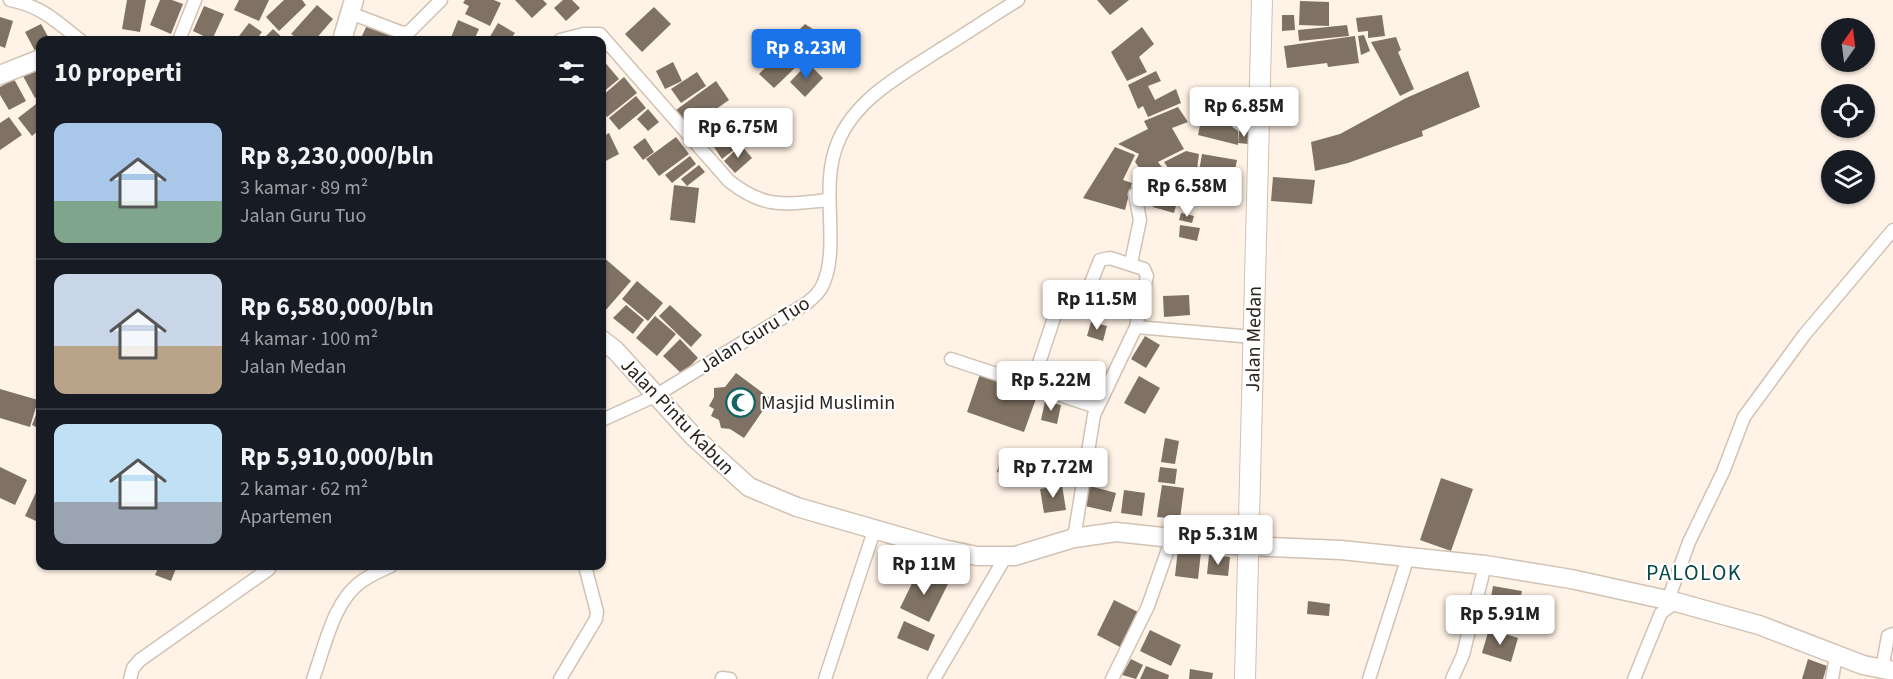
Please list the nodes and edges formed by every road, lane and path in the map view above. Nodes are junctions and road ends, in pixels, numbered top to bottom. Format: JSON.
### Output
{"nodes":[{"id":1,"x":10,"y":0,"type":"edge"},
{"id":2,"x":195,"y":0,"type":"edge"},
{"id":3,"x":441,"y":0,"type":"edge"},
{"id":4,"x":1018,"y":0,"type":"edge"},
{"id":5,"x":1262,"y":0,"type":"edge"},
{"id":6,"x":352,"y":6,"type":"edge"},
{"id":7,"x":75,"y":36,"type":"edge"},
{"id":8,"x":181,"y":36,"type":"edge"},
{"id":9,"x":343,"y":36,"type":"edge"},
{"id":10,"x":576,"y":36,"type":"edge"},
{"id":11,"x":602,"y":36,"type":"edge"},
{"id":12,"x":606,"y":41,"type":"edge"},
{"id":13,"x":36,"y":61,"type":"edge"},
{"id":14,"x":0,"y":75,"type":"edge"},
{"id":15,"x":1136,"y":194,"type":"dead end"},
{"id":16,"x":829,"y":200,"type":"junction"},
{"id":17,"x":1893,"y":230,"type":"edge"},
{"id":18,"x":1131,"y":264,"type":"junction"},
{"id":19,"x":1137,"y":327,"type":"junction"},
{"id":20,"x":1253,"y":337,"type":"junction"},
{"id":21,"x":606,"y":344,"type":"edge"},
{"id":22,"x":951,"y":359,"type":"dead end"},
{"id":23,"x":1032,"y":384,"type":"junction"},
{"id":24,"x":655,"y":396,"type":"junction"},
{"id":25,"x":1096,"y":407,"type":"junction"},
{"id":26,"x":606,"y":418,"type":"edge"},
{"id":27,"x":875,"y":528,"type":"junction"},
{"id":28,"x":1074,"y":538,"type":"junction"},
{"id":29,"x":1172,"y":538,"type":"junction"},
{"id":30,"x":1246,"y":546,"type":"junction"},
{"id":31,"x":1006,"y":556,"type":"junction"},
{"id":32,"x":1408,"y":557,"type":"junction"},
{"id":33,"x":1485,"y":566,"type":"junction"},
{"id":34,"x":268,"y":570,"type":"edge"},
{"id":35,"x":383,"y":570,"type":"edge"},
{"id":36,"x":586,"y":570,"type":"edge"},
{"id":37,"x":1672,"y":601,"type":"junction"},
{"id":38,"x":1893,"y":634,"type":"edge"},
{"id":39,"x":1836,"y":656,"type":"junction"},
{"id":40,"x":1887,"y":670,"type":"edge"},
{"id":41,"x":938,"y":678,"type":"edge"},
{"id":42,"x":130,"y":679,"type":"edge"},
{"id":43,"x":313,"y":679,"type":"edge"},
{"id":44,"x":560,"y":679,"type":"edge"},
{"id":45,"x":825,"y":679,"type":"edge"},
{"id":46,"x":1112,"y":679,"type":"edge"},
{"id":47,"x":1245,"y":679,"type":"edge"},
{"id":48,"x":1368,"y":679,"type":"edge"},
{"id":49,"x":1452,"y":679,"type":"edge"},
{"id":50,"x":1634,"y":679,"type":"edge"},
{"id":51,"x":1832,"y":679,"type":"edge"}],
"edges":[{"from":1,"to":7,"type":"street"},
{"from":2,"to":8,"type":"street"},
{"from":3,"to":6,"type":"street"},
{"from":4,"to":16,"type":"street","name":"Jalan Guru Tuo"},
{"from":5,"to":20,"type":"main road","name":"Jalan Medan"},
{"from":6,"to":9,"type":"street"},
{"from":10,"to":11,"type":"street"},
{"from":12,"to":16,"type":"street"},
{"from":13,"to":14,"type":"street"},
{"from":15,"to":18,"type":"street"},
{"from":16,"to":24,"type":"street","name":"Jalan Guru Tuo"},
{"from":17,"to":37,"type":"street"},
{"from":18,"to":19,"type":"street"},
{"from":18,"to":23,"type":"street"},
{"from":19,"to":20,"type":"street"},
{"from":19,"to":25,"type":"street"},
{"from":20,"to":30,"type":"main road","name":"Jalan Medan"},
{"from":21,"to":24,"type":"street","name":"Jalan Pintu Kabun"},
{"from":22,"to":23,"type":"street"},
{"from":23,"to":25,"type":"street"},
{"from":24,"to":26,"type":"street","name":"Jalan Guru Tuo"},
{"from":24,"to":27,"type":"street","name":"Jalan Pintu Kabun"},
{"from":25,"to":28,"type":"street"},
{"from":27,"to":31,"type":"street","name":"Jalan Pintu Kabun"},
{"from":27,"to":45,"type":"street"},
{"from":28,"to":29,"type":"street","name":"Jalan Pintu Kabun"},
{"from":28,"to":31,"type":"street","name":"Jalan Pintu Kabun"},
{"from":29,"to":30,"type":"street","name":"Jalan Pintu Kabun"},
{"from":29,"to":46,"type":"street"},
{"from":30,"to":32,"type":"street","name":"Jalan Pintu Kabun"},
{"from":30,"to":47,"type":"main road","name":"Jalan Medan"},
{"from":31,"to":41,"type":"street"},
{"from":32,"to":33,"type":"street","name":"Jalan Pintu Kabun"},
{"from":32,"to":48,"type":"street"},
{"from":33,"to":37,"type":"street","name":"Jalan Pintu Kabun"},
{"from":33,"to":49,"type":"street"},
{"from":34,"to":42,"type":"street"},
{"from":35,"to":43,"type":"street"},
{"from":36,"to":44,"type":"street"},
{"from":37,"to":39,"type":"street","name":"Jalan Pintu Kabun"},
{"from":37,"to":50,"type":"street"},
{"from":38,"to":40,"type":"street"},
{"from":39,"to":40,"type":"street","name":"Jalan Pintu Kabun"},
{"from":39,"to":51,"type":"street"}]}
